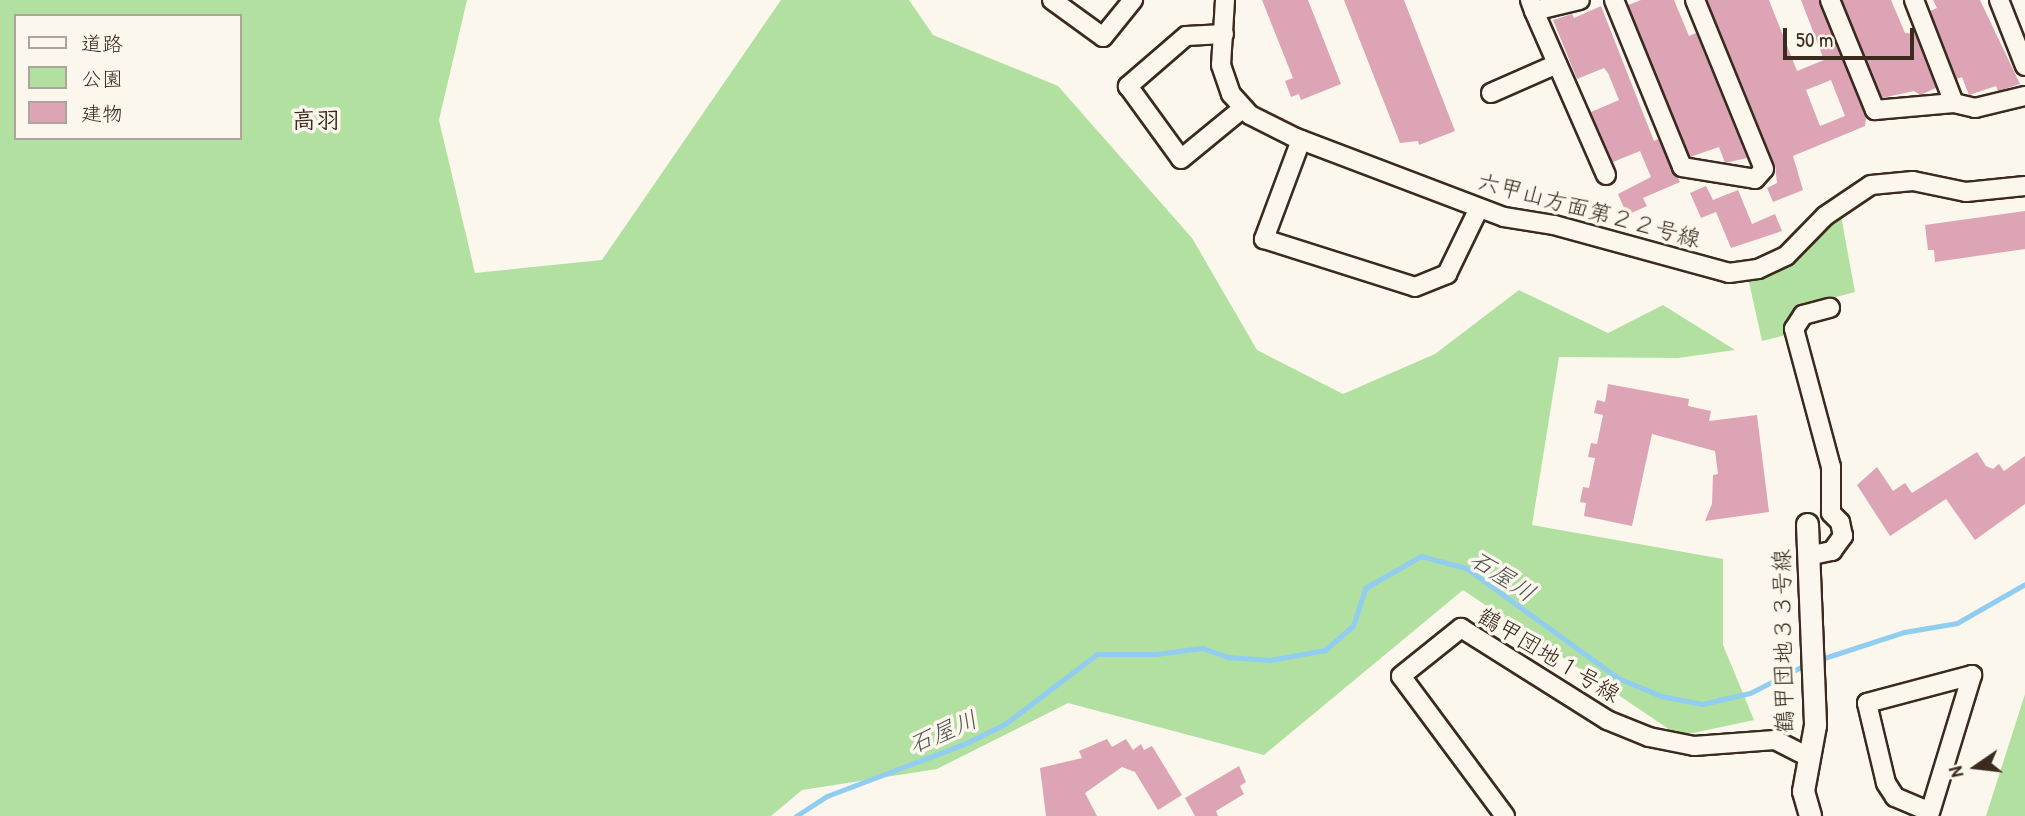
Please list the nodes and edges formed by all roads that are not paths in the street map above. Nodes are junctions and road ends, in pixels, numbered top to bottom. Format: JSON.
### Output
{"nodes":[{"id":1,"x":1052,"y":0,"type":"edge"},
{"id":2,"x":1133,"y":0,"type":"edge"},
{"id":3,"x":1225,"y":0,"type":"edge"},
{"id":4,"x":1580,"y":0,"type":"edge"},
{"id":5,"x":1614,"y":0,"type":"edge"},
{"id":6,"x":1695,"y":0,"type":"edge"},
{"id":7,"x":1830,"y":0,"type":"edge"},
{"id":8,"x":1914,"y":0,"type":"edge"},
{"id":9,"x":1999,"y":0,"type":"edge"},
{"id":10,"x":1532,"y":6,"type":"edge"},
{"id":11,"x":1224,"y":34,"type":"junction"},
{"id":12,"x":1557,"y":64,"type":"junction"},
{"id":13,"x":2025,"y":66,"type":"edge"},
{"id":14,"x":1491,"y":93,"type":"dead end"},
{"id":15,"x":2025,"y":96,"type":"edge"},
{"id":16,"x":1954,"y":103,"type":"junction"},
{"id":17,"x":1243,"y":108,"type":"junction"},
{"id":18,"x":1301,"y":141,"type":"junction"},
{"id":19,"x":1605,"y":175,"type":"dead end"},
{"id":20,"x":2025,"y":186,"type":"edge"},
{"id":21,"x":1479,"y":208,"type":"junction"},
{"id":22,"x":1830,"y":308,"type":"dead end"},
{"id":23,"x":1807,"y":524,"type":"dead end"},
{"id":24,"x":1808,"y":556,"type":"junction"},
{"id":25,"x":1775,"y":740,"type":"joint"},
{"id":26,"x":1810,"y":749,"type":"junction"},
{"id":27,"x":1928,"y":814,"type":"edge"},
{"id":28,"x":1505,"y":816,"type":"edge"},
{"id":29,"x":1810,"y":816,"type":"edge"}],
"edges":[{"from":1,"to":2,"type":"street"},
{"from":3,"to":11,"type":"street","name":"六甲山方面第２２号線"},
{"from":4,"to":10,"type":"street"},
{"from":5,"to":6,"type":"street"},
{"from":7,"to":16,"type":"street"},
{"from":8,"to":16,"type":"street"},
{"from":9,"to":13,"type":"street"},
{"from":10,"to":12,"type":"street"},
{"from":11,"to":17,"type":"street","name":"六甲山方面第２２号線"},
{"from":11,"to":17,"type":"street"},
{"from":12,"to":14,"type":"street"},
{"from":12,"to":19,"type":"street"},
{"from":15,"to":16,"type":"street"},
{"from":17,"to":18,"type":"street","name":"六甲山方面第２２号線"},
{"from":18,"to":21,"type":"street","name":"六甲山方面第２２号線"},
{"from":18,"to":21,"type":"street"},
{"from":20,"to":21,"type":"street","name":"六甲山方面第２２号線"},
{"from":22,"to":24,"type":"street"},
{"from":23,"to":24,"type":"street","name":"鶴甲団地３３号線"},
{"from":24,"to":26,"type":"street","name":"鶴甲団地３３号線"},
{"from":25,"to":26,"type":"street","name":"鶴甲団地３３号線"},
{"from":25,"to":28,"type":"street","name":"鶴甲団地１号線"},
{"from":26,"to":29,"type":"street","name":"鶴甲団地３３号線"},
{"from":27,"to":27,"type":"street"}]}
